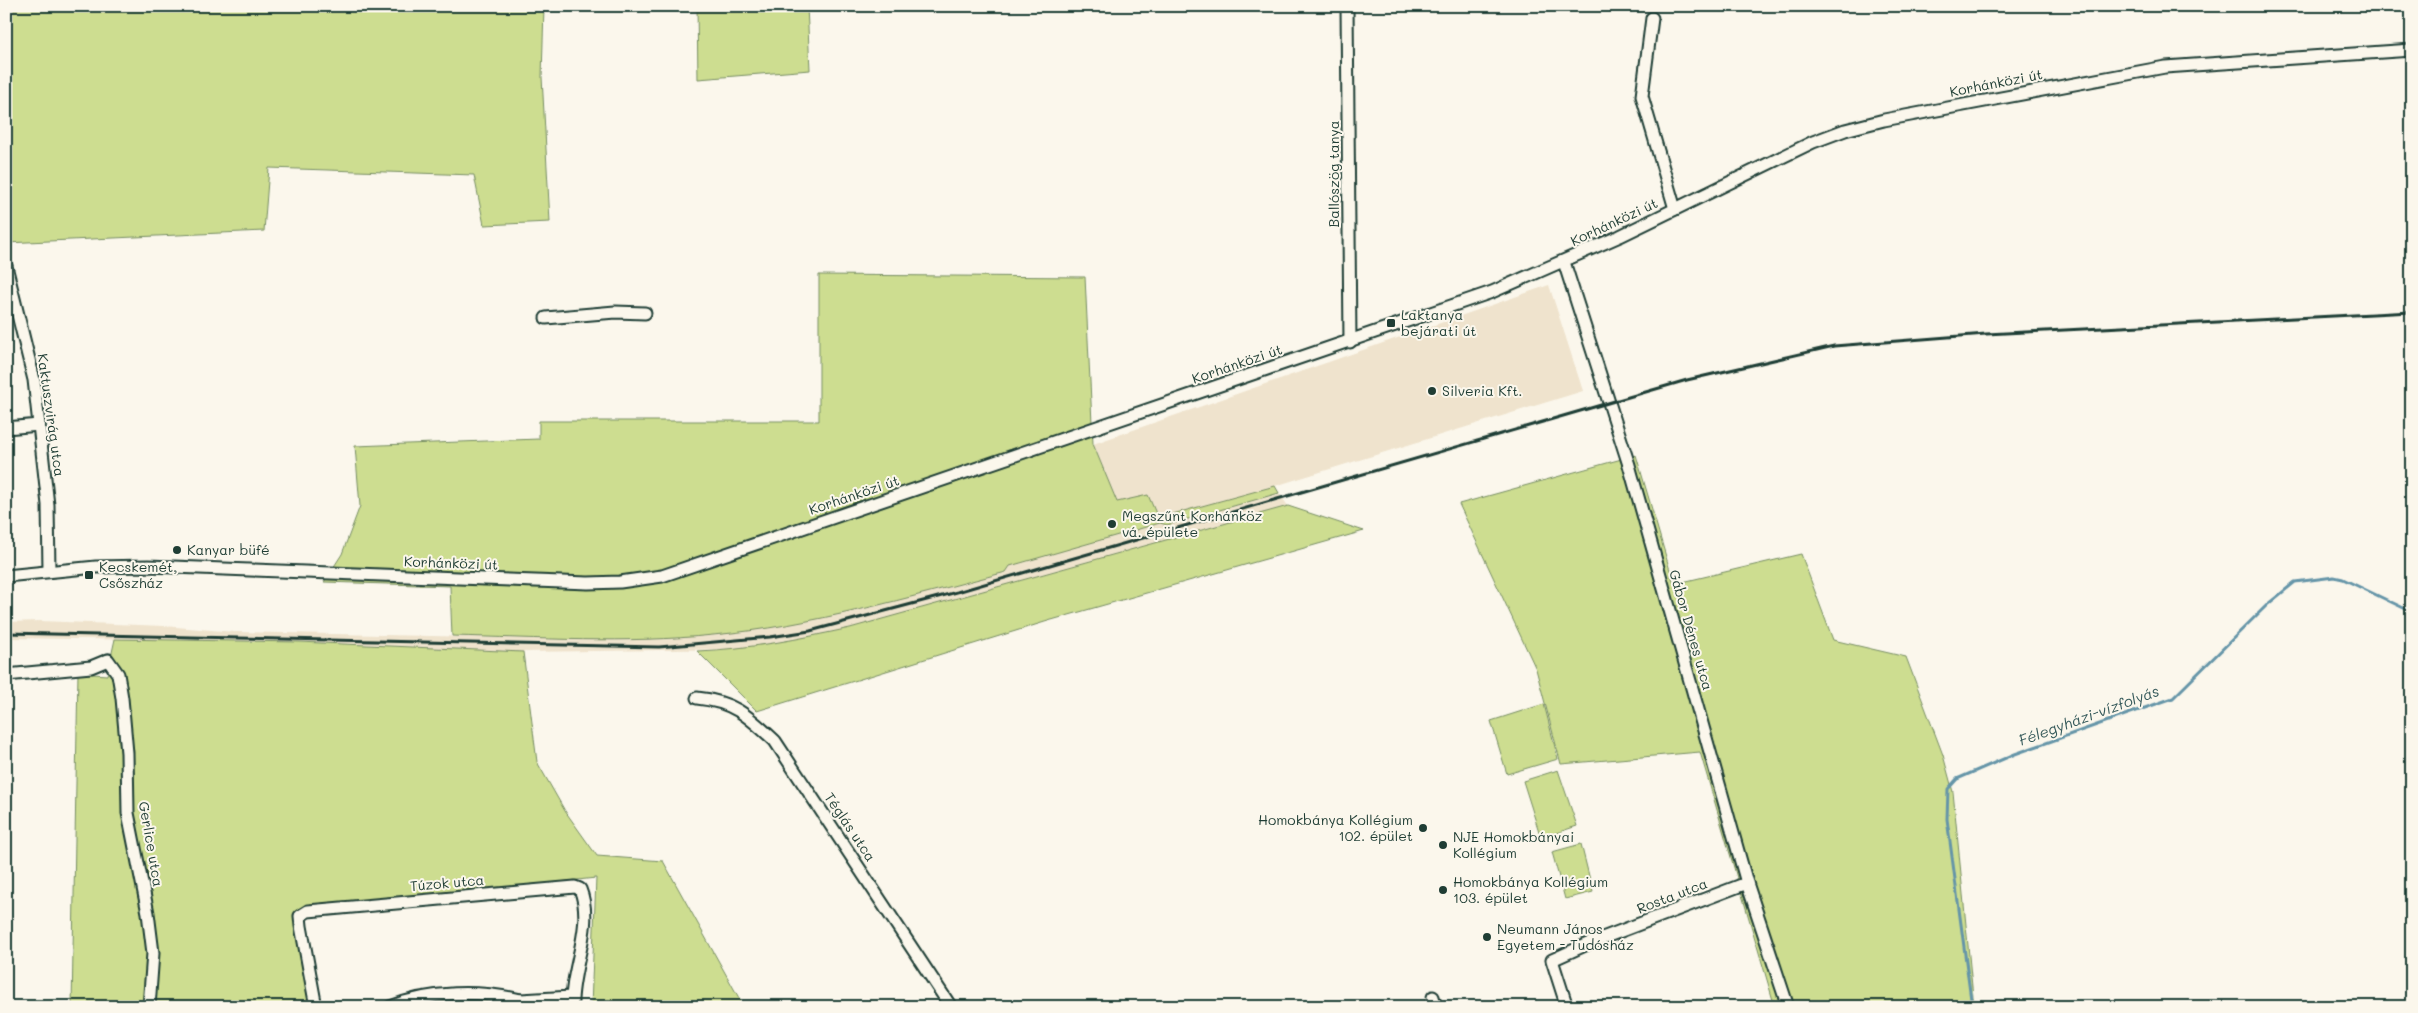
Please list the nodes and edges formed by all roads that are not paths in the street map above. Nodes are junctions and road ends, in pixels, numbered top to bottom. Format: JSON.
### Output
{"nodes":[{"id":1,"x":1347,"y":6,"type":"edge"},
{"id":2,"x":1652,"y":18,"type":"dead end"},
{"id":3,"x":2412,"y":50,"type":"edge"},
{"id":4,"x":1675,"y":210,"type":"junction"},
{"id":5,"x":1564,"y":262,"type":"junction"},
{"id":6,"x":6,"y":266,"type":"edge"},
{"id":7,"x":645,"y":313,"type":"dead end"},
{"id":8,"x":546,"y":318,"type":"dead end"},
{"id":9,"x":1350,"y":342,"type":"junction"},
{"id":10,"x":39,"y":425,"type":"junction"},
{"id":11,"x":6,"y":428,"type":"edge"},
{"id":12,"x":49,"y":571,"type":"junction"},
{"id":13,"x":6,"y":576,"type":"edge"},
{"id":14,"x":6,"y":675,"type":"edge"},
{"id":15,"x":697,"y":698,"type":"dead end"},
{"id":16,"x":1747,"y":884,"type":"junction"},
{"id":17,"x":521,"y":1000,"type":"junction"},
{"id":18,"x":572,"y":1002,"type":"edge"},
{"id":19,"x":149,"y":1007,"type":"edge"},
{"id":20,"x":316,"y":1007,"type":"edge"},
{"id":21,"x":390,"y":1007,"type":"edge"},
{"id":22,"x":506,"y":1007,"type":"edge"},
{"id":23,"x":951,"y":1007,"type":"edge"},
{"id":24,"x":1567,"y":1007,"type":"edge"},
{"id":25,"x":1788,"y":1007,"type":"edge"}],
"edges":[{"from":1,"to":9,"type":"street","name":"Ballószög tanya"},
{"from":2,"to":4,"type":"street"},
{"from":3,"to":4,"type":"street","name":"Korhánközi út"},
{"from":4,"to":5,"type":"street","name":"Korhánközi út"},
{"from":5,"to":9,"type":"street","name":"Korhánközi út"},
{"from":5,"to":16,"type":"street","name":"Gábor Dénes utca"},
{"from":6,"to":10,"type":"street","name":"Kaktuszvirág utca"},
{"from":7,"to":8,"type":"street"},
{"from":9,"to":12,"type":"street","name":"Korhánközi út"},
{"from":10,"to":11,"type":"street"},
{"from":10,"to":12,"type":"street","name":"Kaktuszvirág utca"},
{"from":12,"to":13,"type":"street","name":"Korhánközi út"},
{"from":14,"to":19,"type":"street","name":"Gerlice utca"},
{"from":15,"to":23,"type":"street","name":"Téglás utca"},
{"from":16,"to":24,"type":"street","name":"Rosta utca"},
{"from":16,"to":25,"type":"street","name":"Gábor Dénes utca"},
{"from":17,"to":18,"type":"street","name":"Túzok utca"},
{"from":17,"to":21,"type":"street","name":"Túzok utca"},
{"from":17,"to":22,"type":"street","name":"Túzok utca"},
{"from":18,"to":20,"type":"street","name":"Túzok utca"}]}
